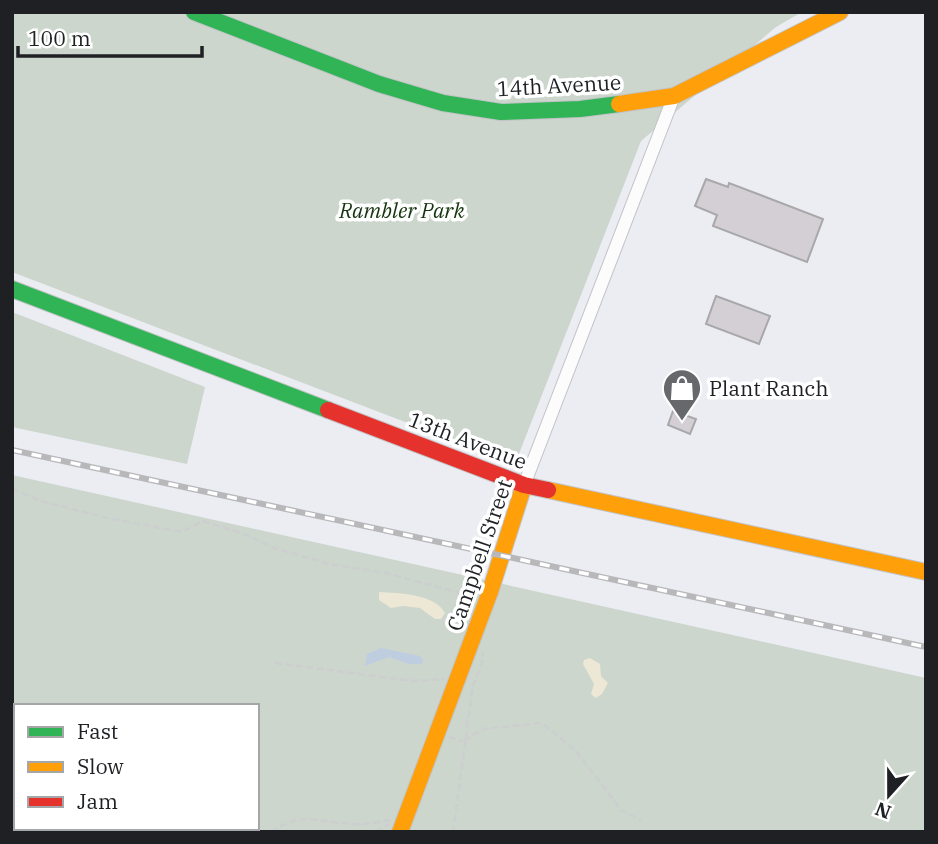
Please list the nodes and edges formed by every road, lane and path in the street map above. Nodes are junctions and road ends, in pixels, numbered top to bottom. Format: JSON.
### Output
{"nodes":[{"id":1,"x":194,"y":12,"type":"edge"},
{"id":2,"x":839,"y":12,"type":"edge"},
{"id":3,"x":674,"y":96,"type":"junction"},
{"id":4,"x":12,"y":289,"type":"edge"},
{"id":5,"x":524,"y":485,"type":"junction"},
{"id":6,"x":12,"y":489,"type":"edge"},
{"id":7,"x":926,"y":572,"type":"edge"},
{"id":8,"x":482,"y":600,"type":"dead end"},
{"id":9,"x":483,"y":650,"type":"dead end"},
{"id":10,"x":275,"y":663,"type":"dead end"},
{"id":11,"x":449,"y":678,"type":"dead end"},
{"id":12,"x":464,"y":741,"type":"junction"},
{"id":13,"x":641,"y":820,"type":"dead end"},
{"id":14,"x":399,"y":825,"type":"edge"},
{"id":15,"x":271,"y":832,"type":"edge"},
{"id":16,"x":453,"y":832,"type":"edge"}],
"edges":[{"from":1,"to":3,"type":"street","name":"14th Avenue"},
{"from":2,"to":3,"type":"street","name":"14th Avenue"},
{"from":3,"to":5,"type":"street","name":"Campbell Street"},
{"from":4,"to":5,"type":"street","name":"13th Avenue"},
{"from":5,"to":7,"type":"street","name":"13th Avenue"},
{"from":5,"to":14,"type":"street","name":"Campbell Street"},
{"from":6,"to":8,"type":"path"},
{"from":9,"to":12,"type":"path"},
{"from":10,"to":11,"type":"path"},
{"from":12,"to":13,"type":"path"},
{"from":12,"to":16,"type":"path"},
{"from":14,"to":15,"type":"path"}]}
